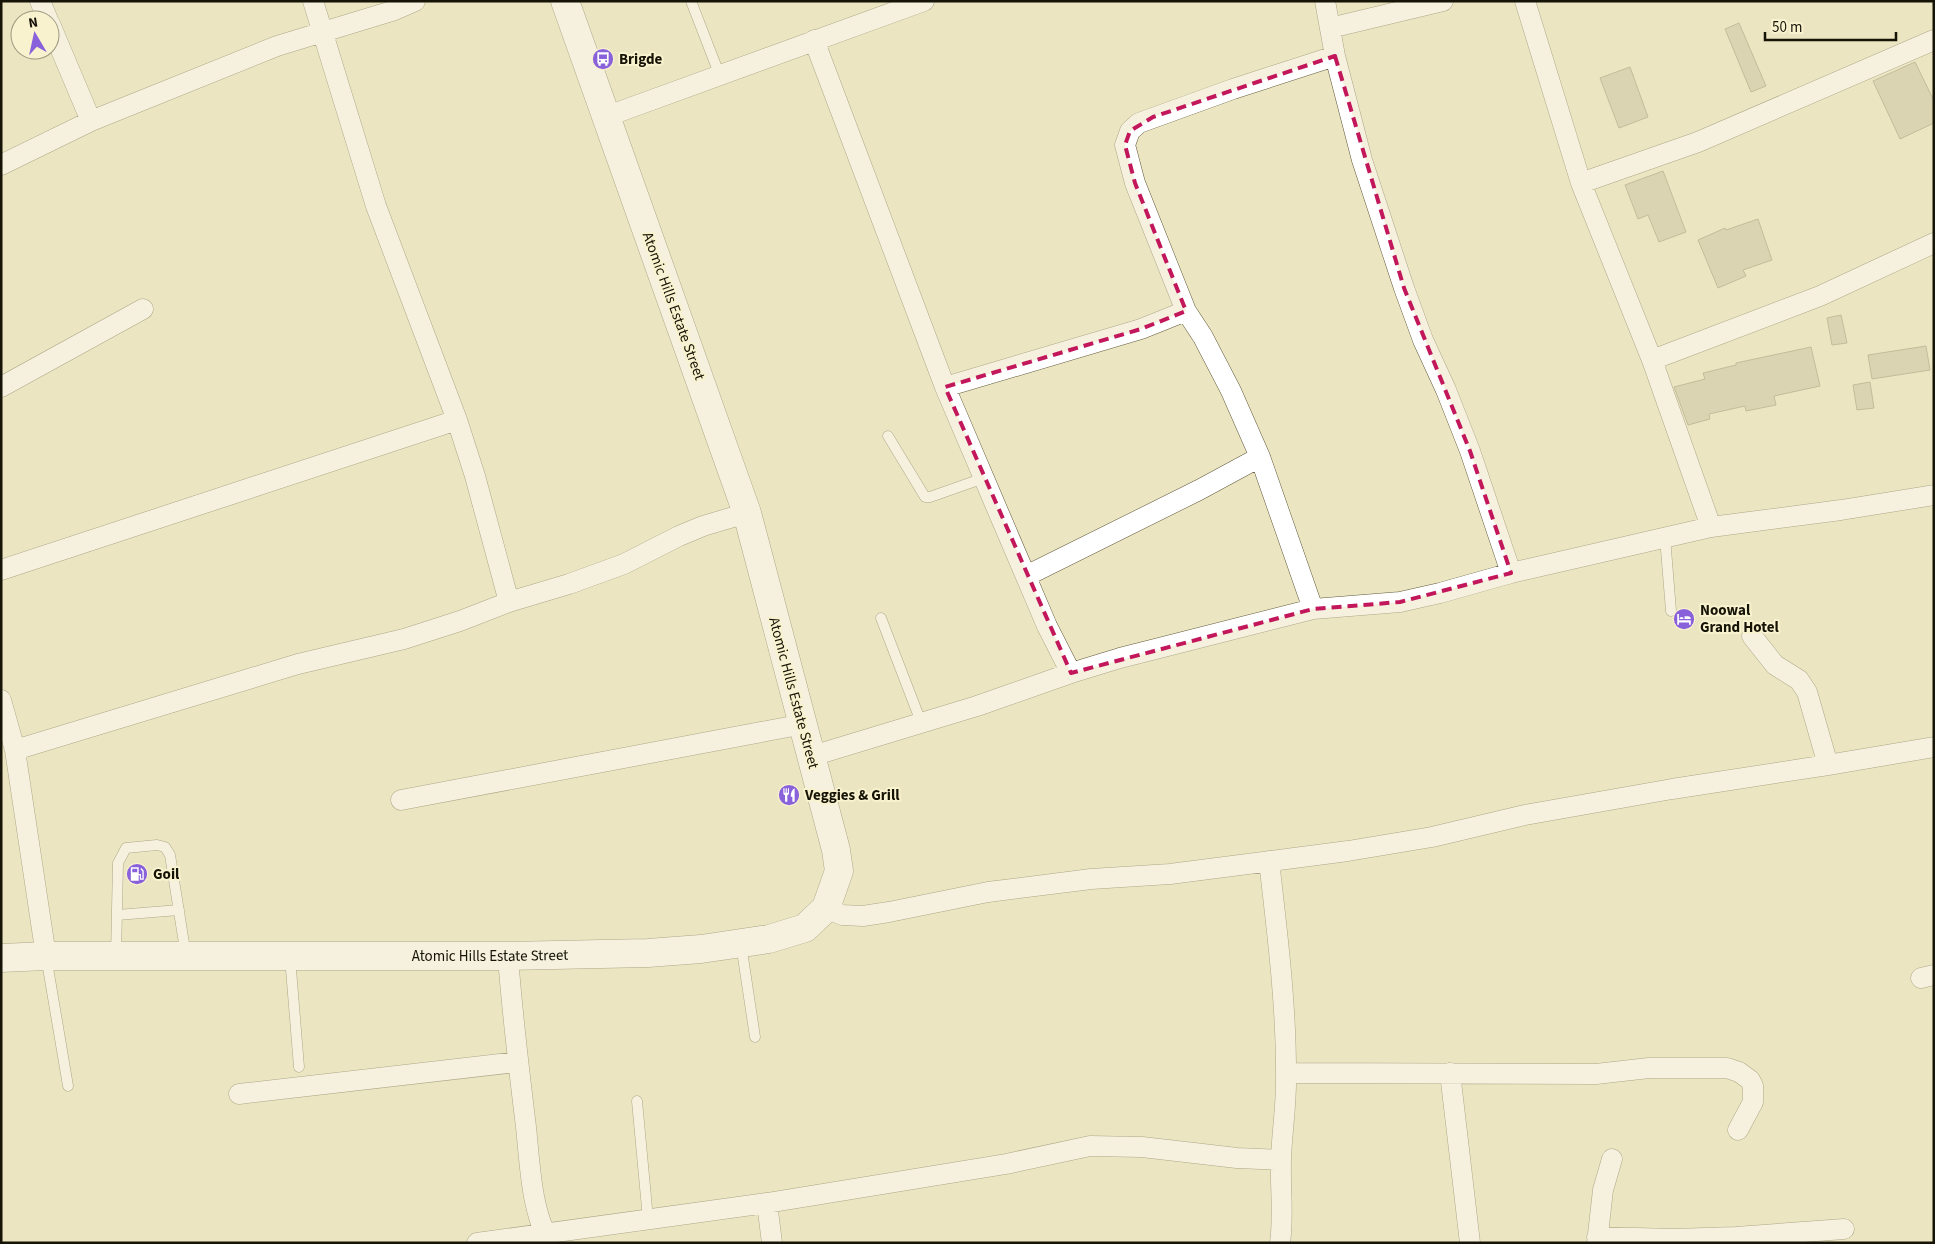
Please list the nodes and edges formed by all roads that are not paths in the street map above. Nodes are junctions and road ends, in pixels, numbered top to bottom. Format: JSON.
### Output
{"nodes":[{"id":1,"x":313,"y":1,"type":"edge"},
{"id":2,"x":415,"y":1,"type":"edge"},
{"id":3,"x":565,"y":1,"type":"edge"},
{"id":4,"x":691,"y":1,"type":"edge"},
{"id":5,"x":924,"y":1,"type":"edge"},
{"id":6,"x":1325,"y":1,"type":"edge"},
{"id":7,"x":1444,"y":1,"type":"edge"},
{"id":8,"x":1525,"y":1,"type":"edge"},
{"id":9,"x":888,"y":7,"type":"edge"},
{"id":10,"x":1330,"y":28,"type":"junction"},
{"id":11,"x":322,"y":31,"type":"junction"},
{"id":12,"x":814,"y":40,"type":"junction"},
{"id":13,"x":1934,"y":40,"type":"edge"},
{"id":14,"x":60,"y":48,"type":"edge"},
{"id":15,"x":1335,"y":56,"type":"junction"},
{"id":16,"x":720,"y":76,"type":"junction"},
{"id":17,"x":605,"y":117,"type":"junction"},
{"id":18,"x":91,"y":121,"type":"junction"},
{"id":19,"x":1,"y":165,"type":"edge"},
{"id":20,"x":1581,"y":183,"type":"junction"},
{"id":21,"x":1934,"y":243,"type":"edge"},
{"id":22,"x":143,"y":309,"type":"dead end"},
{"id":23,"x":1186,"y":311,"type":"junction"},
{"id":24,"x":1652,"y":360,"type":"junction"},
{"id":25,"x":1,"y":387,"type":"edge"},
{"id":26,"x":945,"y":387,"type":"junction"},
{"id":27,"x":457,"y":420,"type":"junction"},
{"id":28,"x":888,"y":436,"type":"dead end"},
{"id":29,"x":1260,"y":457,"type":"junction"},
{"id":30,"x":984,"y":478,"type":"junction"},
{"id":31,"x":1934,"y":495,"type":"edge"},
{"id":32,"x":747,"y":513,"type":"junction"},
{"id":33,"x":1711,"y":527,"type":"junction"},
{"id":34,"x":1665,"y":538,"type":"junction"},
{"id":35,"x":1,"y":570,"type":"edge"},
{"id":36,"x":1511,"y":573,"type":"junction"},
{"id":37,"x":1026,"y":576,"type":"junction"},
{"id":38,"x":509,"y":602,"type":"junction"},
{"id":39,"x":1313,"y":609,"type":"junction"},
{"id":40,"x":1671,"y":611,"type":"dead end"},
{"id":41,"x":881,"y":618,"type":"dead end"},
{"id":42,"x":1752,"y":636,"type":"dead end"},
{"id":43,"x":1071,"y":673,"type":"junction"},
{"id":44,"x":1,"y":700,"type":"edge"},
{"id":45,"x":921,"y":722,"type":"junction"},
{"id":46,"x":804,"y":724,"type":"junction"},
{"id":47,"x":1934,"y":747,"type":"edge"},
{"id":48,"x":15,"y":750,"type":"junction"},
{"id":49,"x":812,"y":756,"type":"junction"},
{"id":50,"x":1828,"y":765,"type":"junction"},
{"id":51,"x":401,"y":800,"type":"dead end"},
{"id":52,"x":1269,"y":861,"type":"junction"},
{"id":53,"x":826,"y":908,"type":"junction"},
{"id":54,"x":179,"y":910,"type":"junction"},
{"id":55,"x":117,"y":915,"type":"junction"},
{"id":56,"x":741,"y":943,"type":"junction"},
{"id":57,"x":46,"y":956,"type":"junction"},
{"id":58,"x":116,"y":956,"type":"junction"},
{"id":59,"x":186,"y":956,"type":"junction"},
{"id":60,"x":290,"y":956,"type":"junction"},
{"id":61,"x":508,"y":956,"type":"junction"},
{"id":62,"x":1,"y":958,"type":"edge"},
{"id":63,"x":755,"y":1038,"type":"dead end"},
{"id":64,"x":517,"y":1062,"type":"junction"},
{"id":65,"x":299,"y":1067,"type":"dead end"},
{"id":66,"x":1450,"y":1073,"type":"junction"},
{"id":67,"x":1286,"y":1074,"type":"junction"},
{"id":68,"x":68,"y":1086,"type":"dead end"},
{"id":69,"x":239,"y":1094,"type":"dead end"},
{"id":70,"x":637,"y":1101,"type":"dead end"},
{"id":71,"x":1738,"y":1130,"type":"dead end"},
{"id":72,"x":1612,"y":1159,"type":"dead end"},
{"id":73,"x":1281,"y":1160,"type":"junction"},
{"id":74,"x":767,"y":1204,"type":"junction"},
{"id":75,"x":648,"y":1219,"type":"junction"},
{"id":76,"x":1844,"y":1230,"type":"dead end"},
{"id":77,"x":547,"y":1238,"type":"edge"},
{"id":78,"x":1597,"y":1240,"type":"edge"},
{"id":79,"x":477,"y":1243,"type":"edge"},
{"id":80,"x":772,"y":1243,"type":"edge"},
{"id":81,"x":1280,"y":1243,"type":"edge"},
{"id":82,"x":1470,"y":1243,"type":"edge"}],
"edges":[{"from":1,"to":11,"type":"street"},
{"from":2,"to":11,"type":"street"},
{"from":3,"to":17,"type":"street","name":"Atomic Hills Estate Street"},
{"from":4,"to":16,"type":"lane"},
{"from":5,"to":9,"type":"street"},
{"from":6,"to":10,"type":"street"},
{"from":7,"to":10,"type":"street"},
{"from":8,"to":20,"type":"street"},
{"from":9,"to":12,"type":"street"},
{"from":10,"to":15,"type":"street"},
{"from":11,"to":18,"type":"street"},
{"from":11,"to":27,"type":"street"},
{"from":12,"to":16,"type":"street"},
{"from":12,"to":26,"type":"street"},
{"from":13,"to":20,"type":"street"},
{"from":14,"to":18,"type":"street"},
{"from":15,"to":23,"type":"street"},
{"from":15,"to":36,"type":"street"},
{"from":16,"to":17,"type":"street"},
{"from":17,"to":32,"type":"street","name":"Atomic Hills Estate Street"},
{"from":18,"to":19,"type":"street"},
{"from":20,"to":24,"type":"street"},
{"from":21,"to":24,"type":"street"},
{"from":22,"to":25,"type":"street"},
{"from":23,"to":26,"type":"street"},
{"from":23,"to":29,"type":"street"},
{"from":24,"to":33,"type":"street"},
{"from":26,"to":30,"type":"street"},
{"from":27,"to":35,"type":"street"},
{"from":27,"to":38,"type":"street"},
{"from":28,"to":30,"type":"lane"},
{"from":29,"to":37,"type":"street"},
{"from":29,"to":39,"type":"street"},
{"from":30,"to":37,"type":"street"},
{"from":31,"to":33,"type":"street"},
{"from":32,"to":38,"type":"street"},
{"from":32,"to":46,"type":"street","name":"Atomic Hills Estate Street"},
{"from":33,"to":34,"type":"street"},
{"from":34,"to":36,"type":"street"},
{"from":34,"to":40,"type":"lane"},
{"from":36,"to":39,"type":"street"},
{"from":37,"to":43,"type":"street"},
{"from":38,"to":48,"type":"street"},
{"from":39,"to":43,"type":"street"},
{"from":41,"to":45,"type":"lane"},
{"from":42,"to":50,"type":"street"},
{"from":43,"to":45,"type":"street"},
{"from":44,"to":48,"type":"street"},
{"from":45,"to":49,"type":"street"},
{"from":46,"to":49,"type":"street","name":"Atomic Hills Estate Street"},
{"from":46,"to":51,"type":"street"},
{"from":47,"to":50,"type":"street"},
{"from":48,"to":57,"type":"street"},
{"from":49,"to":53,"type":"street","name":"Atomic Hills Estate Street"},
{"from":50,"to":52,"type":"street"},
{"from":52,"to":53,"type":"street"},
{"from":52,"to":67,"type":"street"},
{"from":53,"to":56,"type":"street","name":"Atomic Hills Estate Street"},
{"from":54,"to":55,"type":"lane"},
{"from":54,"to":55,"type":"lane"},
{"from":54,"to":59,"type":"lane"},
{"from":55,"to":58,"type":"lane"},
{"from":56,"to":61,"type":"street","name":"Atomic Hills Estate Street"},
{"from":56,"to":63,"type":"lane"},
{"from":57,"to":58,"type":"street","name":"Atomic Hills Estate Street"},
{"from":57,"to":62,"type":"street","name":"Atomic Hills Estate Street"},
{"from":57,"to":68,"type":"lane"},
{"from":58,"to":59,"type":"street","name":"Atomic Hills Estate Street"},
{"from":59,"to":60,"type":"street","name":"Atomic Hills Estate Street"},
{"from":60,"to":61,"type":"street","name":"Atomic Hills Estate Street"},
{"from":60,"to":65,"type":"lane"},
{"from":61,"to":64,"type":"street"},
{"from":64,"to":69,"type":"street"},
{"from":64,"to":77,"type":"street"},
{"from":66,"to":67,"type":"street"},
{"from":66,"to":71,"type":"street"},
{"from":66,"to":82,"type":"street"},
{"from":67,"to":73,"type":"street"},
{"from":70,"to":75,"type":"lane"},
{"from":72,"to":78,"type":"street"},
{"from":73,"to":74,"type":"street"},
{"from":73,"to":81,"type":"street"},
{"from":74,"to":75,"type":"street"},
{"from":74,"to":80,"type":"street"},
{"from":75,"to":77,"type":"street"},
{"from":76,"to":78,"type":"street"},
{"from":77,"to":79,"type":"street"}]}
